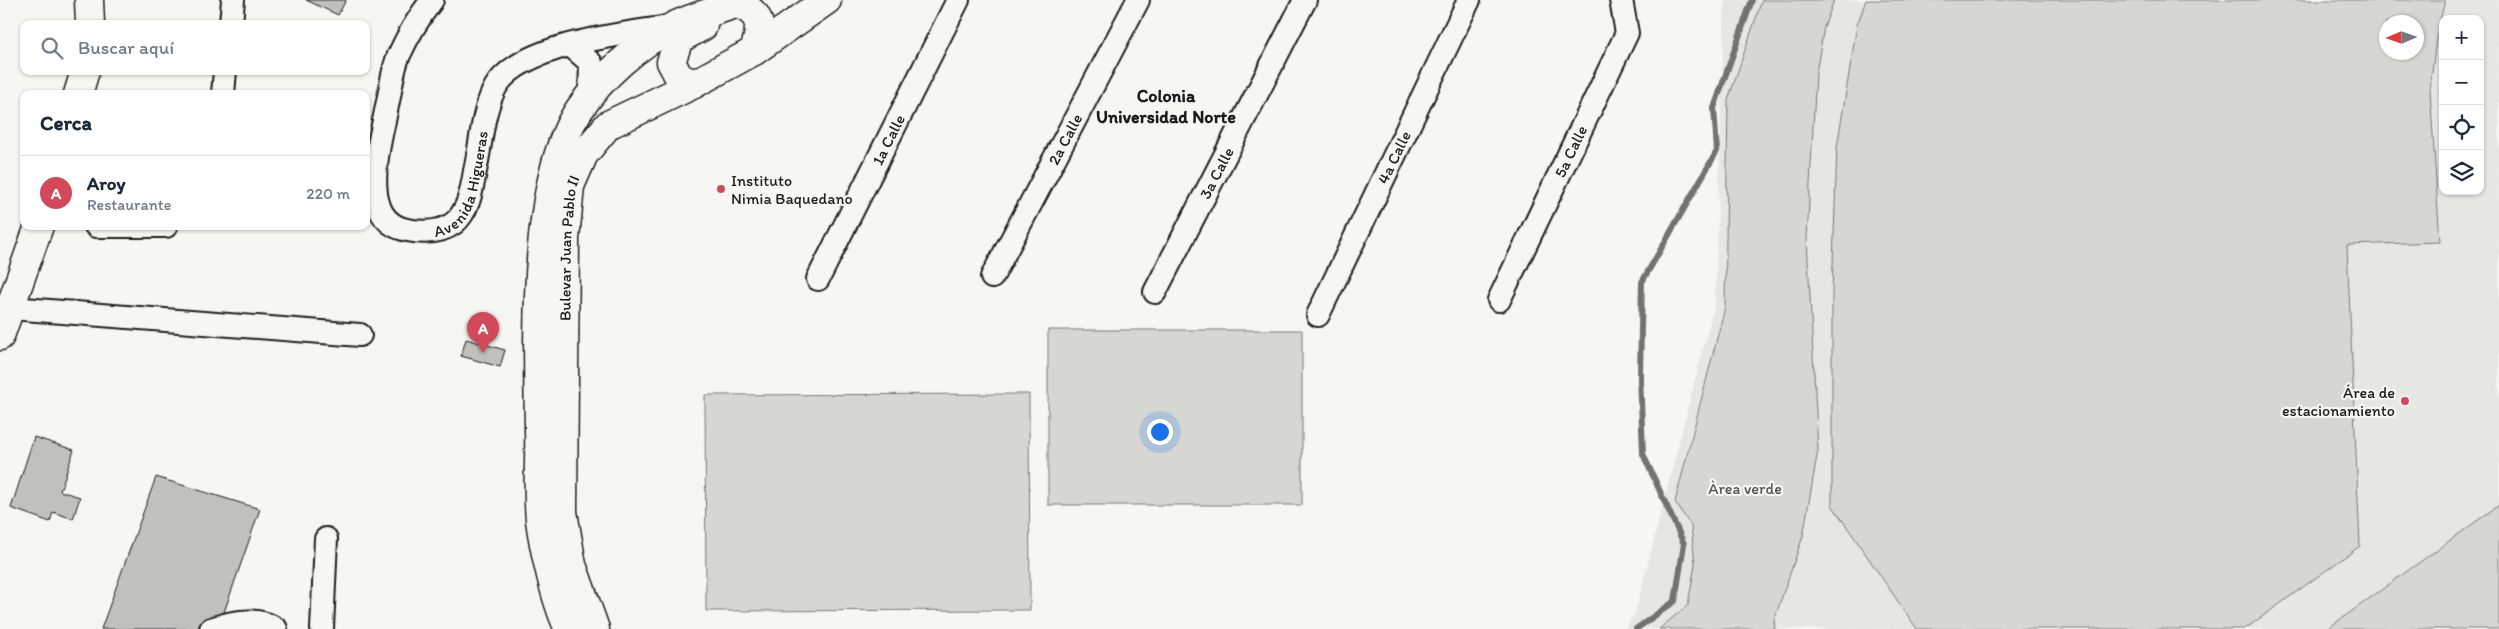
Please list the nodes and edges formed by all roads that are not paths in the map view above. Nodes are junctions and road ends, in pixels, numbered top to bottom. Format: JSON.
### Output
{"nodes":[{"id":1,"x":89,"y":0,"type":"edge"},
{"id":2,"x":233,"y":0,"type":"edge"},
{"id":3,"x":432,"y":0,"type":"edge"},
{"id":4,"x":827,"y":0,"type":"edge"},
{"id":5,"x":958,"y":0,"type":"edge"},
{"id":6,"x":1138,"y":0,"type":"edge"},
{"id":7,"x":1305,"y":0,"type":"edge"},
{"id":8,"x":1469,"y":0,"type":"edge"},
{"id":9,"x":1621,"y":0,"type":"edge"},
{"id":10,"x":732,"y":5,"type":"edge"},
{"id":11,"x":90,"y":20,"type":"edge"},
{"id":12,"x":231,"y":20,"type":"edge"},
{"id":13,"x":676,"y":26,"type":"junction"},
{"id":14,"x":570,"y":45,"type":"junction"},
{"id":15,"x":754,"y":51,"type":"junction"},
{"id":16,"x":84,"y":75,"type":"edge"},
{"id":17,"x":225,"y":75,"type":"edge"},
{"id":18,"x":694,"y":84,"type":"junction"},
{"id":19,"x":79,"y":90,"type":"edge"},
{"id":20,"x":223,"y":90,"type":"edge"},
{"id":21,"x":590,"y":97,"type":"junction"},
{"id":22,"x":38,"y":230,"type":"edge"},
{"id":23,"x":992,"y":277,"type":"dead end"},
{"id":24,"x":818,"y":280,"type":"dead end"},
{"id":25,"x":1155,"y":292,"type":"dead end"},
{"id":26,"x":1499,"y":300,"type":"dead end"},
{"id":27,"x":11,"y":308,"type":"junction"},
{"id":28,"x":1318,"y":315,"type":"dead end"},
{"id":29,"x":360,"y":335,"type":"dead end"},
{"id":30,"x":0,"y":336,"type":"edge"},
{"id":31,"x":326,"y":539,"type":"dead end"},
{"id":32,"x":211,"y":629,"type":"edge"},
{"id":33,"x":276,"y":629,"type":"edge"},
{"id":34,"x":322,"y":629,"type":"edge"},
{"id":35,"x":569,"y":629,"type":"edge"},
{"id":36,"x":595,"y":629,"type":"edge"}],
"edges":[{"from":1,"to":11,"type":"main road"},
{"from":2,"to":12,"type":"street"},
{"from":3,"to":14,"type":"street","name":"Avenida Higueras"},
{"from":4,"to":15,"type":"main road","name":"Bulevar Juan Pablo II"},
{"from":5,"to":24,"type":"street","name":"1a Calle"},
{"from":6,"to":23,"type":"street","name":"2a Calle"},
{"from":7,"to":25,"type":"street","name":"3a Calle"},
{"from":8,"to":28,"type":"street","name":"4a Calle"},
{"from":9,"to":26,"type":"street","name":"5a Calle"},
{"from":10,"to":13,"type":"main road","name":"Bulevar Juan Pablo II"},
{"from":10,"to":15,"type":"main road"},
{"from":10,"to":18,"type":"main road"},
{"from":13,"to":14,"type":"street","name":"Avenida Higueras"},
{"from":13,"to":21,"type":"main road","name":"Bulevar Juan Pablo II"},
{"from":14,"to":21,"type":"street"},
{"from":15,"to":18,"type":"main road","name":"Bulevar Juan Pablo II"},
{"from":16,"to":19,"type":"main road"},
{"from":17,"to":20,"type":"street"},
{"from":18,"to":36,"type":"main road","name":"Bulevar Juan Pablo II"},
{"from":21,"to":35,"type":"main road","name":"Bulevar Juan Pablo II"},
{"from":22,"to":27,"type":"main road"},
{"from":27,"to":29,"type":"street"},
{"from":27,"to":30,"type":"main road"},
{"from":31,"to":34,"type":"street"},
{"from":32,"to":33,"type":"street"}]}
